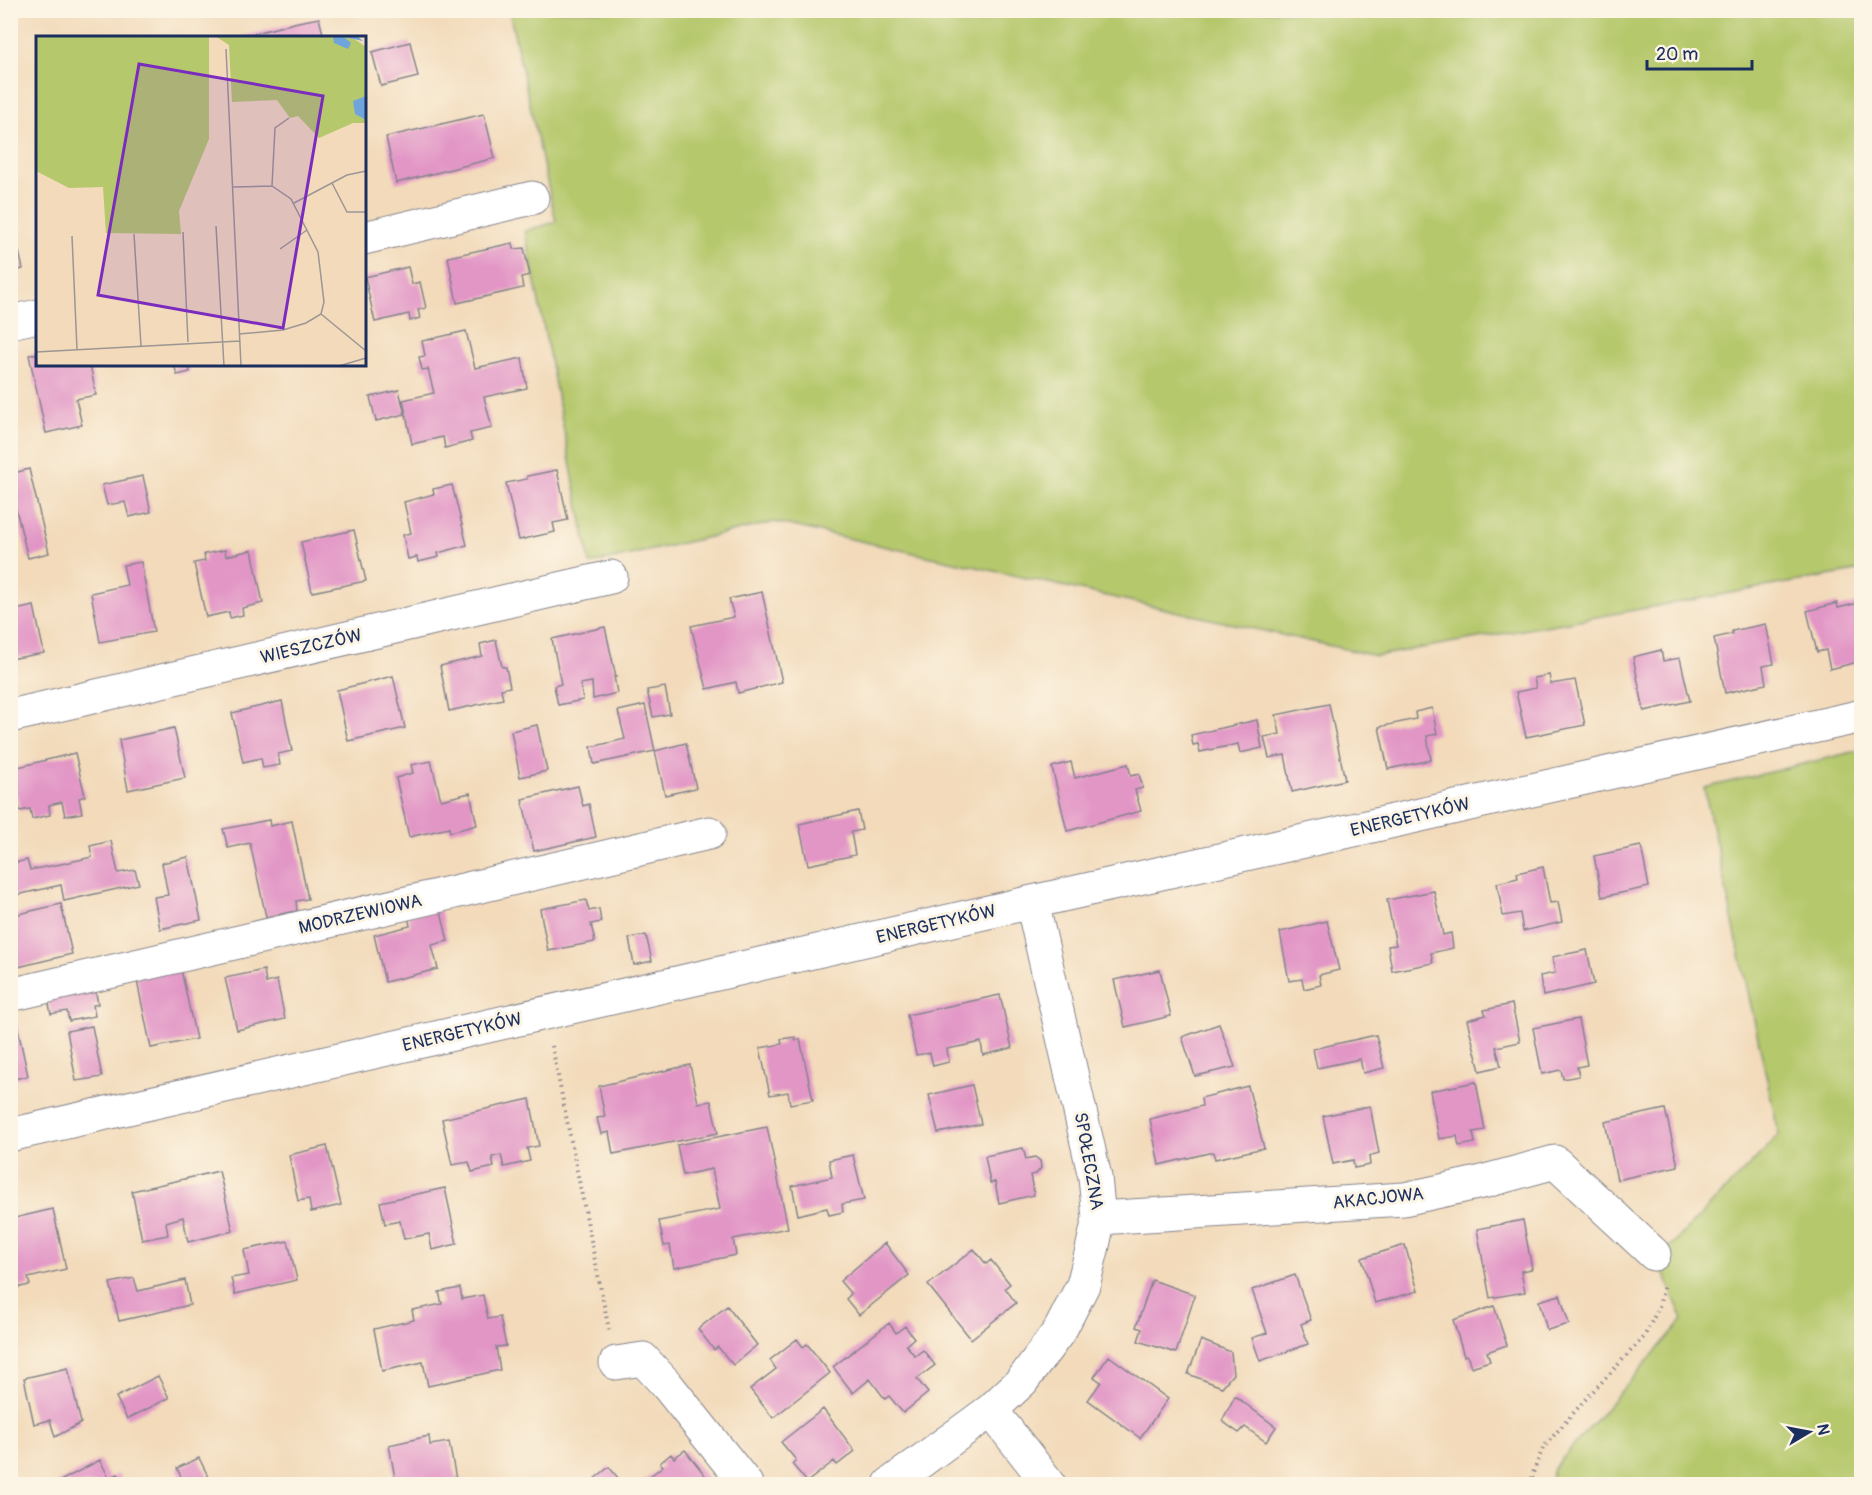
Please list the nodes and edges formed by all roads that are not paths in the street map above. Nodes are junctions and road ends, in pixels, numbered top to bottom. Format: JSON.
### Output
{"nodes":[{"id":1,"x":532,"y":198,"type":"dead end"},
{"id":2,"x":366,"y":238,"type":"edge"},
{"id":3,"x":36,"y":316,"type":"edge"},
{"id":4,"x":10,"y":322,"type":"edge"},
{"id":5,"x":611,"y":577,"type":"dead end"},
{"id":6,"x":10,"y":716,"type":"edge"},
{"id":7,"x":1862,"y":716,"type":"edge"},
{"id":8,"x":709,"y":833,"type":"dead end"},
{"id":9,"x":1032,"y":902,"type":"junction"},
{"id":10,"x":10,"y":995,"type":"edge"},
{"id":11,"x":10,"y":1135,"type":"edge"},
{"id":12,"x":1099,"y":1218,"type":"junction"},
{"id":13,"x":1654,"y":1254,"type":"road end"},
{"id":14,"x":616,"y":1363,"type":"road end"},
{"id":15,"x":991,"y":1410,"type":"junction"},
{"id":16,"x":746,"y":1485,"type":"edge"},
{"id":17,"x":890,"y":1485,"type":"edge"},
{"id":18,"x":1049,"y":1485,"type":"edge"}],
"edges":[{"from":1,"to":2,"type":"street"},
{"from":3,"to":4,"type":"street"},
{"from":5,"to":6,"type":"street","name":"WIESZCZÓW"},
{"from":7,"to":9,"type":"street","name":"ENERGETYKÓW"},
{"from":8,"to":10,"type":"street","name":"MODRZEWIOWA"},
{"from":9,"to":11,"type":"street","name":"ENERGETYKÓW"},
{"from":9,"to":12,"type":"street","name":"SPOŁECZNA"},
{"from":12,"to":13,"type":"street","name":"AKACJOWA"},
{"from":12,"to":15,"type":"street","name":"SPOŁECZNA"},
{"from":14,"to":16,"type":"street"},
{"from":15,"to":17,"type":"street","name":"SPOŁECZNA"},
{"from":15,"to":18,"type":"street"}]}
